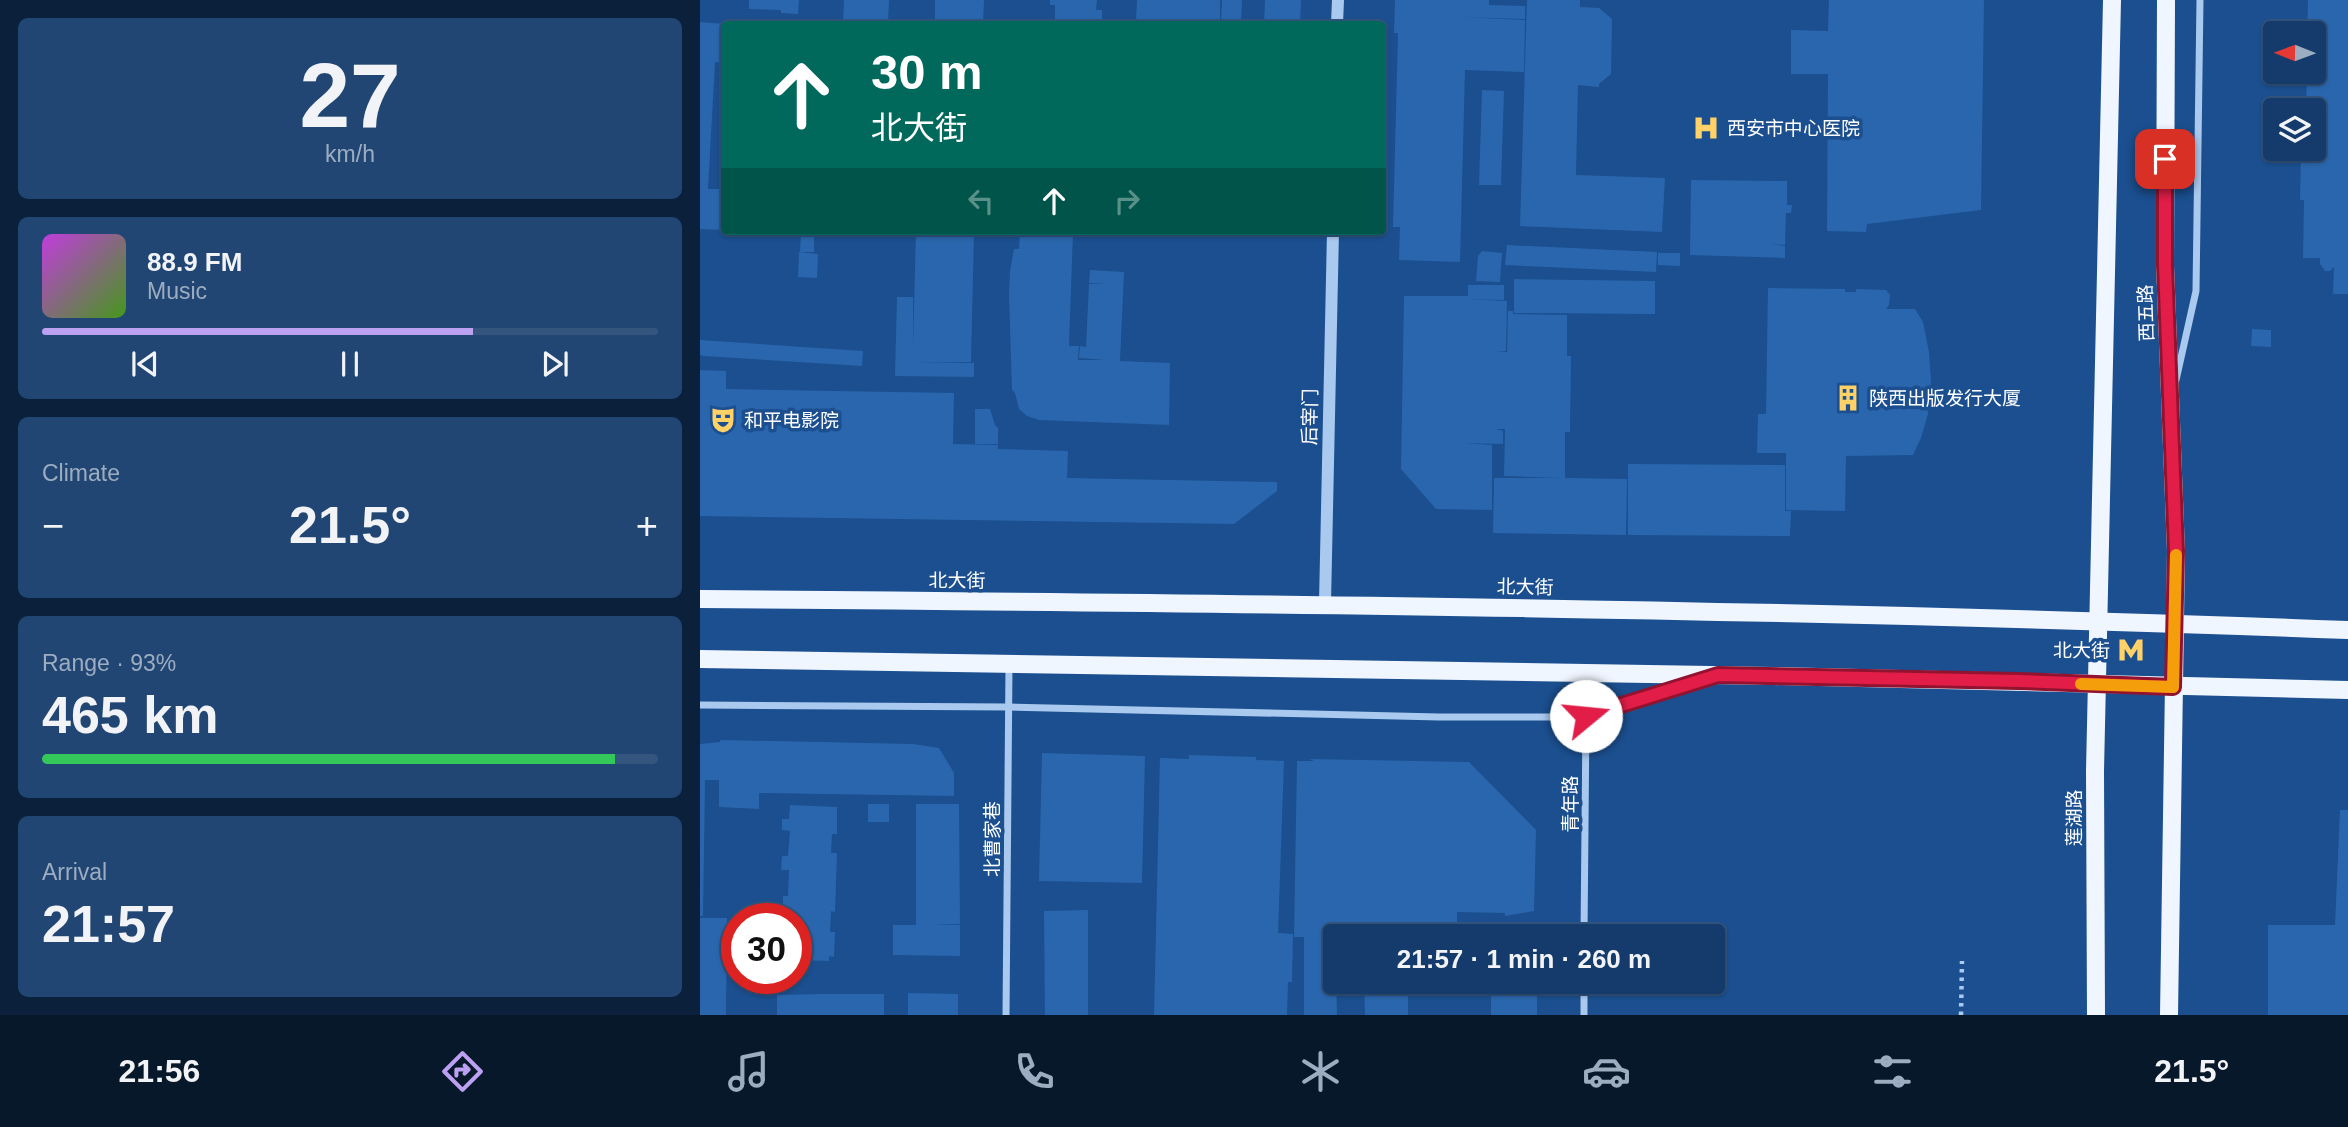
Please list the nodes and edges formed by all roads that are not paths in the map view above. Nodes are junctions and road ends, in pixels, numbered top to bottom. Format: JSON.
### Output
{"nodes":[{"id":1,"x":1338,"y":0,"type":"edge"},
{"id":2,"x":2112,"y":0,"type":"edge"},
{"id":3,"x":2166,"y":0,"type":"edge"},
{"id":4,"x":2200,"y":0,"type":"edge"},
{"id":5,"x":1337,"y":21,"type":"edge"},
{"id":6,"x":1333,"y":235,"type":"edge"},
{"id":7,"x":2170,"y":404,"type":"junction"},
{"id":8,"x":700,"y":598,"type":"edge"},
{"id":9,"x":1325,"y":603,"type":"junction"},
{"id":10,"x":2100,"y":621,"type":"junction"},
{"id":11,"x":2175,"y":624,"type":"junction"},
{"id":12,"x":2348,"y":630,"type":"edge"},
{"id":13,"x":700,"y":659,"type":"edge"},
{"id":14,"x":1009,"y":662,"type":"junction"},
{"id":15,"x":1584,"y":672,"type":"junction"},
{"id":16,"x":1718,"y":675,"type":"junction"},
{"id":17,"x":2097,"y":685,"type":"junction"},
{"id":18,"x":2173,"y":687,"type":"junction"},
{"id":19,"x":2348,"y":690,"type":"edge"},
{"id":20,"x":700,"y":705,"type":"edge"},
{"id":21,"x":1008,"y":707,"type":"junction"},
{"id":22,"x":1586,"y":716,"type":"junction"},
{"id":23,"x":1584,"y":924,"type":"edge"},
{"id":24,"x":1584,"y":994,"type":"edge"},
{"id":25,"x":1006,"y":1015,"type":"edge"},
{"id":26,"x":1584,"y":1015,"type":"edge"},
{"id":27,"x":2096,"y":1015,"type":"edge"},
{"id":28,"x":2169,"y":1015,"type":"edge"}],
"edges":[{"from":1,"to":5,"type":"street"},
{"from":2,"to":10,"type":"main road","name":"西五路"},
{"from":3,"to":7,"type":"main road","name":"西五路"},
{"from":4,"to":7,"type":"street"},
{"from":6,"to":9,"type":"street","name":"后宰门"},
{"from":7,"to":11,"type":"main road","name":"西五路"},
{"from":8,"to":9,"type":"main road","name":"北大街"},
{"from":9,"to":10,"type":"main road","name":"北大街"},
{"from":10,"to":11,"type":"main road","name":"北大街"},
{"from":10,"to":17,"type":"main road","name":"莲湖路"},
{"from":11,"to":12,"type":"main road","name":"北大街"},
{"from":11,"to":18,"type":"main road"},
{"from":13,"to":14,"type":"main road"},
{"from":14,"to":15,"type":"main road"},
{"from":14,"to":21,"type":"street","name":"北曹家巷"},
{"from":15,"to":16,"type":"main road"},
{"from":15,"to":22,"type":"street","name":"青年路"},
{"from":16,"to":17,"type":"main road"},
{"from":16,"to":22,"type":"street"},
{"from":17,"to":18,"type":"main road"},
{"from":17,"to":27,"type":"main road","name":"莲湖路"},
{"from":18,"to":19,"type":"main road"},
{"from":18,"to":28,"type":"main road"},
{"from":20,"to":21,"type":"street"},
{"from":21,"to":22,"type":"street"},
{"from":21,"to":25,"type":"street","name":"北曹家巷"},
{"from":22,"to":23,"type":"street","name":"青年路"},
{"from":24,"to":26,"type":"street"}]}
